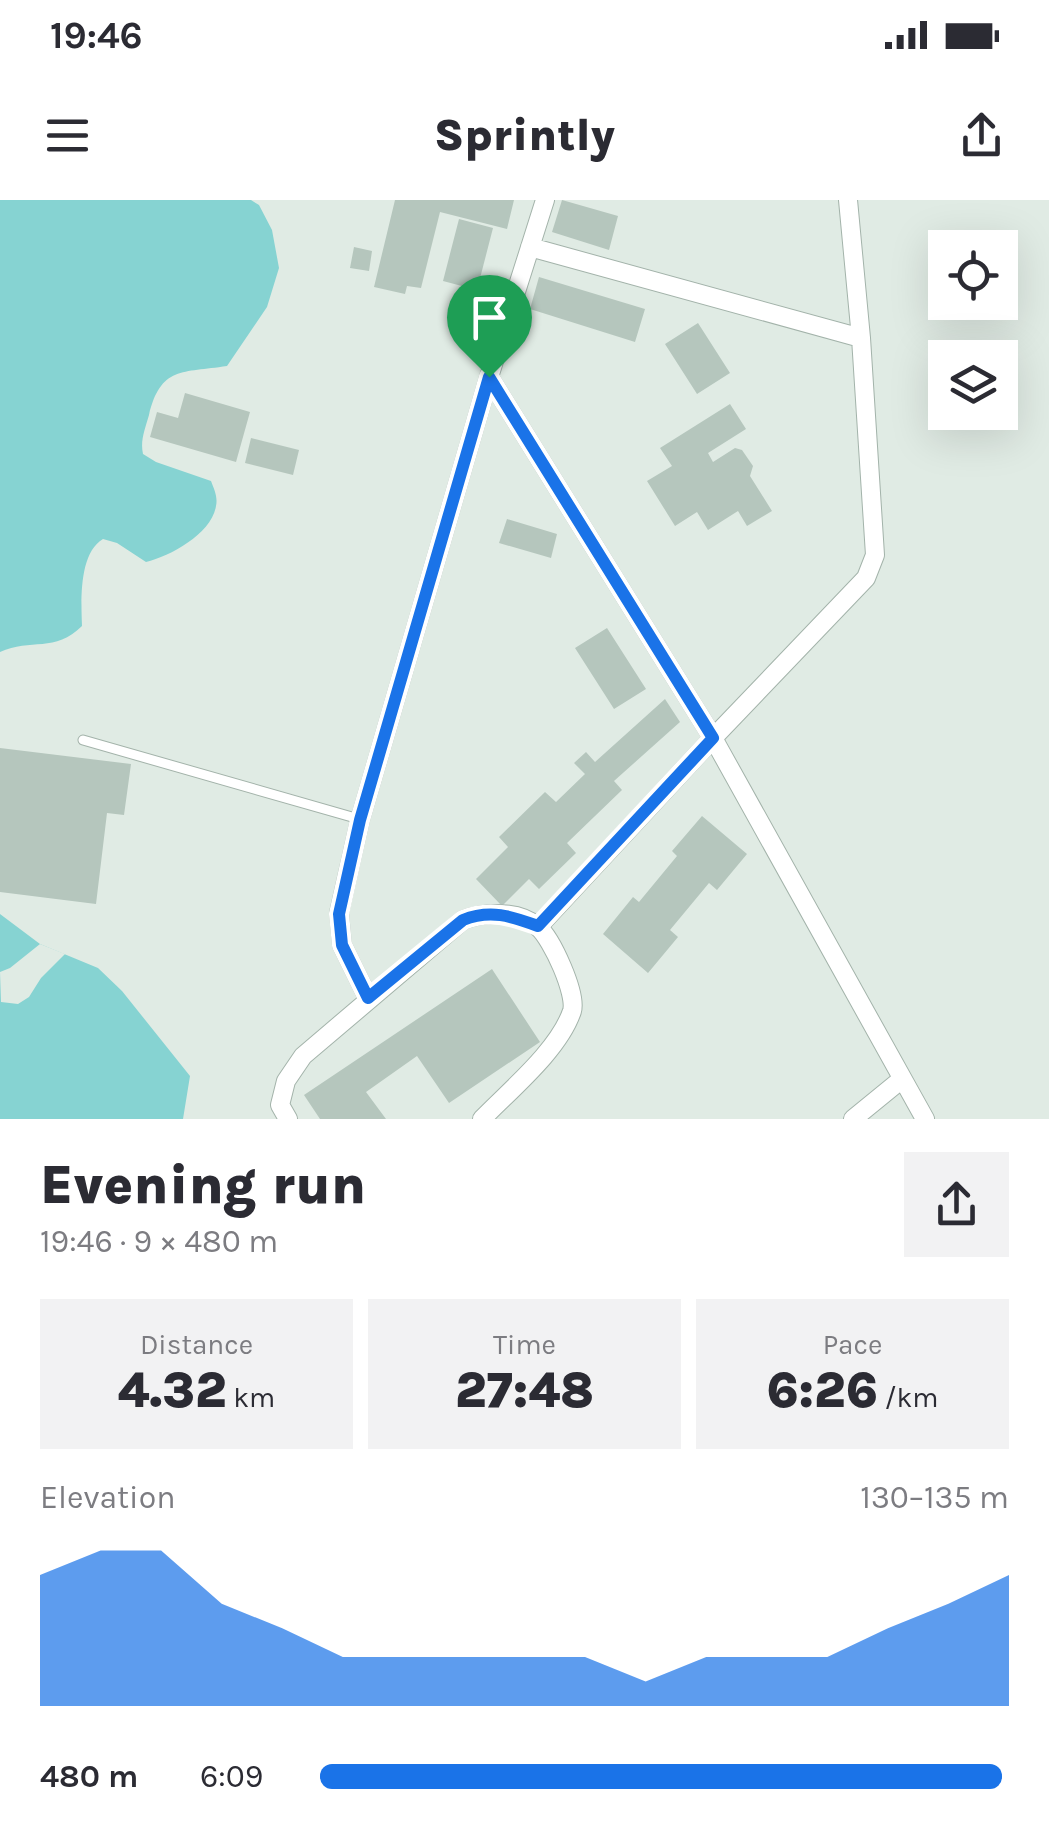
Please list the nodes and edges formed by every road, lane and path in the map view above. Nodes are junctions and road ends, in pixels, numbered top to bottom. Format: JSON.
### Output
{"nodes":[{"id":1,"x":545,"y":200,"type":"edge"},
{"id":2,"x":848,"y":200,"type":"edge"},
{"id":3,"x":530,"y":247,"type":"junction"},
{"id":4,"x":860,"y":338,"type":"junction"},
{"id":5,"x":489,"y":377,"type":"junction"},
{"id":6,"x":713,"y":738,"type":"junction"},
{"id":7,"x":83,"y":740,"type":"dead end"},
{"id":8,"x":360,"y":820,"type":"junction"},
{"id":9,"x":538,"y":926,"type":"junction"},
{"id":10,"x":368,"y":998,"type":"junction"},
{"id":11,"x":902,"y":1079,"type":"junction"},
{"id":12,"x":288,"y":1119,"type":"edge"},
{"id":13,"x":482,"y":1119,"type":"edge"},
{"id":14,"x":852,"y":1119,"type":"edge"},
{"id":15,"x":925,"y":1119,"type":"edge"}],
"edges":[{"from":1,"to":3,"type":"street"},
{"from":2,"to":4,"type":"street"},
{"from":3,"to":4,"type":"street"},
{"from":3,"to":5,"type":"street"},
{"from":4,"to":6,"type":"street"},
{"from":5,"to":6,"type":"street"},
{"from":5,"to":8,"type":"street"},
{"from":6,"to":9,"type":"street"},
{"from":6,"to":11,"type":"street"},
{"from":7,"to":8,"type":"lane"},
{"from":8,"to":10,"type":"street"},
{"from":9,"to":10,"type":"street"},
{"from":9,"to":13,"type":"street"},
{"from":10,"to":12,"type":"street"},
{"from":11,"to":14,"type":"street"},
{"from":11,"to":15,"type":"street"}]}
